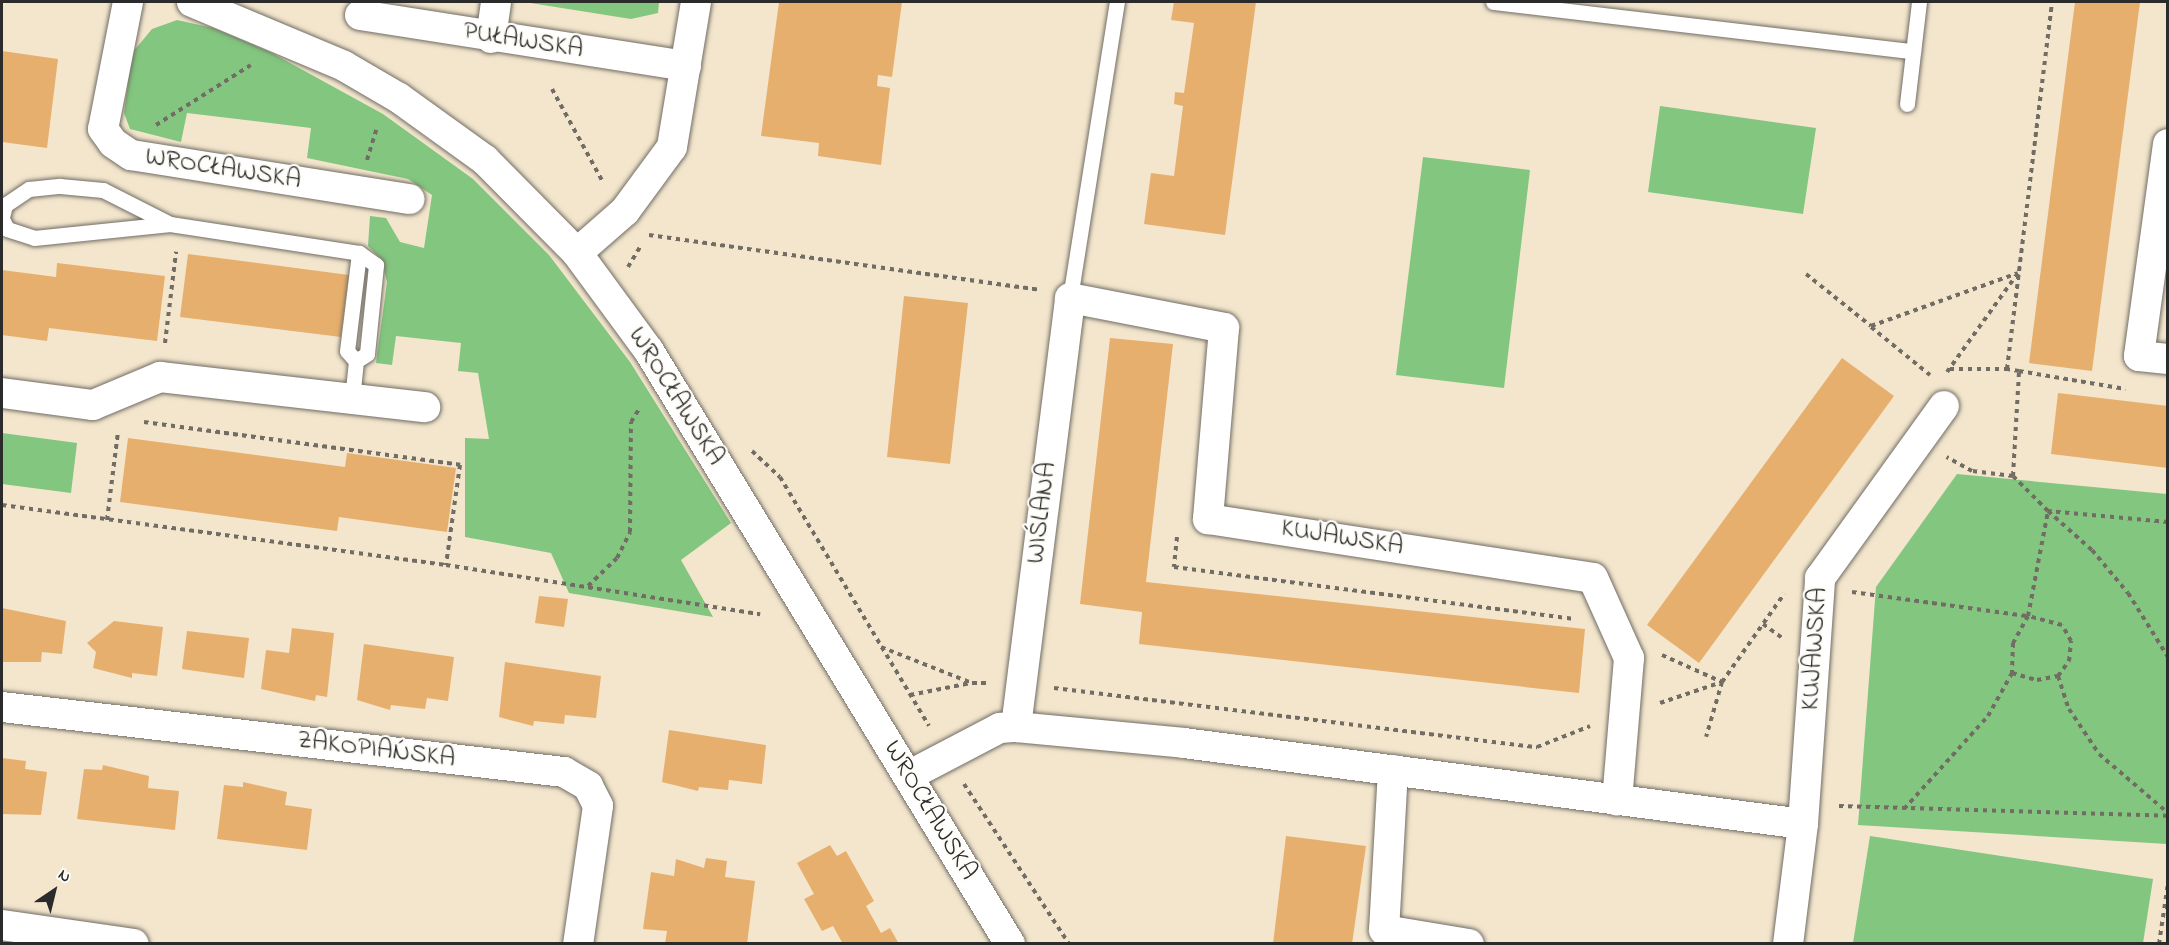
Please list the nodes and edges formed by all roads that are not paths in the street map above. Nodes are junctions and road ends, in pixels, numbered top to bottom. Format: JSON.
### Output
{"nodes":[{"id":1,"x":128,"y":2,"type":"edge"},
{"id":2,"x":192,"y":2,"type":"edge"},
{"id":3,"x":496,"y":2,"type":"edge"},
{"id":4,"x":696,"y":2,"type":"edge"},
{"id":5,"x":1118,"y":2,"type":"edge"},
{"id":6,"x":1493,"y":2,"type":"edge"},
{"id":7,"x":1919,"y":2,"type":"edge"},
{"id":8,"x":360,"y":15,"type":"dead end"},
{"id":9,"x":491,"y":38,"type":"junction"},
{"id":10,"x":1913,"y":51,"type":"junction"},
{"id":11,"x":686,"y":66,"type":"junction"},
{"id":12,"x":1907,"y":104,"type":"dead end"},
{"id":13,"x":2168,"y":144,"type":"edge"},
{"id":14,"x":410,"y":199,"type":"dead end"},
{"id":15,"x":2,"y":218,"type":"edge"},
{"id":16,"x":175,"y":225,"type":"junction"},
{"id":17,"x":578,"y":253,"type":"junction"},
{"id":18,"x":1057,"y":295,"type":"junction"},
{"id":19,"x":2168,"y":359,"type":"edge"},
{"id":20,"x":2,"y":393,"type":"edge"},
{"id":21,"x":1942,"y":394,"type":"road end"},
{"id":22,"x":352,"y":399,"type":"junction"},
{"id":23,"x":425,"y":407,"type":"dead end"},
{"id":24,"x":2,"y":707,"type":"edge"},
{"id":25,"x":1016,"y":727,"type":"junction"},
{"id":26,"x":1394,"y":770,"type":"junction"},
{"id":27,"x":908,"y":776,"type":"junction"},
{"id":28,"x":1617,"y":800,"type":"junction"},
{"id":29,"x":1804,"y":813,"type":"junction"},
{"id":30,"x":2,"y":925,"type":"edge"},
{"id":31,"x":134,"y":944,"type":"edge"},
{"id":32,"x":578,"y":944,"type":"edge"},
{"id":33,"x":1010,"y":944,"type":"edge"},
{"id":34,"x":1469,"y":944,"type":"edge"},
{"id":35,"x":1788,"y":944,"type":"edge"}],
"edges":[{"from":1,"to":14,"type":"street","name":"WROCŁAWSKA"},
{"from":2,"to":17,"type":"street","name":"WROCŁAWSKA"},
{"from":3,"to":9,"type":"street"},
{"from":4,"to":11,"type":"street"},
{"from":5,"to":18,"type":"lane"},
{"from":6,"to":10,"type":"lane"},
{"from":7,"to":10,"type":"lane"},
{"from":8,"to":9,"type":"street","name":"PUŁAWSKA"},
{"from":9,"to":11,"type":"street","name":"PUŁAWSKA"},
{"from":10,"to":12,"type":"lane"},
{"from":11,"to":17,"type":"street"},
{"from":13,"to":19,"type":"street"},
{"from":15,"to":16,"type":"lane"},
{"from":15,"to":16,"type":"lane"},
{"from":16,"to":22,"type":"lane"},
{"from":17,"to":27,"type":"street","name":"WROCŁAWSKA"},
{"from":18,"to":25,"type":"street","name":"WIŚLANA"},
{"from":18,"to":28,"type":"street","name":"KUJAWSKA"},
{"from":20,"to":22,"type":"street"},
{"from":21,"to":29,"type":"street","name":"KUJAWSKA"},
{"from":22,"to":23,"type":"street"},
{"from":24,"to":32,"type":"street","name":"ZAKOPIAŃSKA"},
{"from":25,"to":26,"type":"street"},
{"from":25,"to":27,"type":"street"},
{"from":26,"to":28,"type":"street"},
{"from":26,"to":34,"type":"street"},
{"from":27,"to":33,"type":"street","name":"WROCŁAWSKA"},
{"from":28,"to":29,"type":"street"},
{"from":29,"to":35,"type":"street","name":"KUJAWSKA"},
{"from":30,"to":31,"type":"street"}]}
